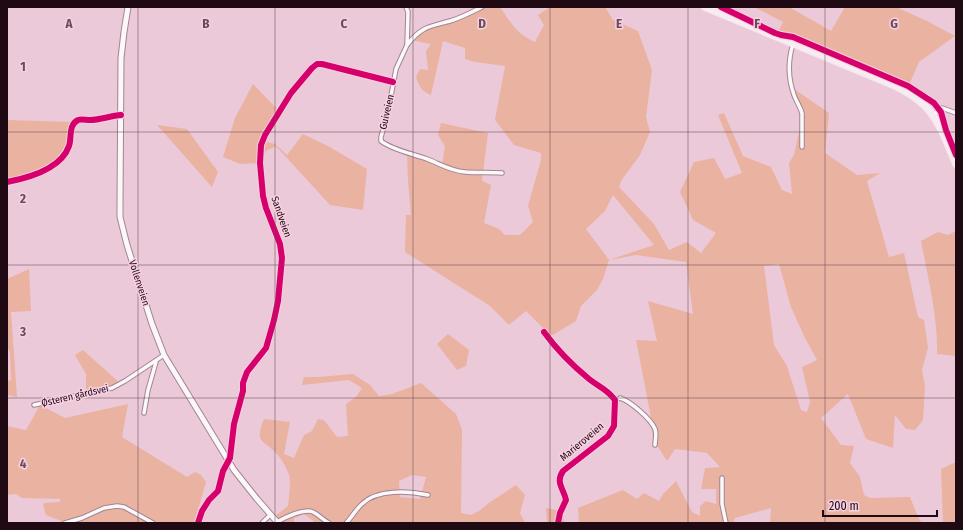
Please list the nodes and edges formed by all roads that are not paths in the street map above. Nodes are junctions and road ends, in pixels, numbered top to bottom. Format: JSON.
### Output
{"nodes":[{"id":1,"x":128,"y":7,"type":"edge"},
{"id":2,"x":406,"y":7,"type":"edge"},
{"id":3,"x":482,"y":7,"type":"edge"},
{"id":4,"x":705,"y":7,"type":"edge"},
{"id":5,"x":793,"y":44,"type":"junction"},
{"id":6,"x":407,"y":45,"type":"junction"},
{"id":7,"x":393,"y":82,"type":"junction"},
{"id":8,"x":956,"y":113,"type":"edge"},
{"id":9,"x":121,"y":115,"type":"junction"},
{"id":10,"x":933,"y":115,"type":"junction"},
{"id":11,"x":802,"y":147,"type":"dead end"},
{"id":12,"x":956,"y":164,"type":"edge"},
{"id":13,"x":502,"y":173,"type":"dead end"},
{"id":14,"x":7,"y":182,"type":"edge"},
{"id":15,"x":544,"y":332,"type":"dead end"},
{"id":16,"x":164,"y":355,"type":"junction"},
{"id":17,"x":156,"y":361,"type":"junction"},
{"id":18,"x":615,"y":400,"type":"junction"},
{"id":19,"x":34,"y":405,"type":"dead end"},
{"id":20,"x":144,"y":413,"type":"dead end"},
{"id":21,"x":655,"y":445,"type":"dead end"},
{"id":22,"x":229,"y":462,"type":"junction"},
{"id":23,"x":722,"y":478,"type":"dead end"},
{"id":24,"x":428,"y":495,"type":"dead end"},
{"id":25,"x":270,"y":515,"type":"junction"},
{"id":26,"x":65,"y":523,"type":"edge"},
{"id":27,"x":153,"y":523,"type":"edge"},
{"id":28,"x":198,"y":523,"type":"edge"},
{"id":29,"x":262,"y":523,"type":"edge"},
{"id":30,"x":278,"y":523,"type":"edge"},
{"id":31,"x":329,"y":523,"type":"edge"},
{"id":32,"x":346,"y":523,"type":"edge"},
{"id":33,"x":558,"y":523,"type":"edge"},
{"id":34,"x":726,"y":523,"type":"edge"}],
"edges":[{"from":1,"to":9,"type":"main road","name":"Vollenveien"},
{"from":2,"to":6,"type":"street","name":"Guiveien"},
{"from":3,"to":6,"type":"street"},
{"from":4,"to":5,"type":"main road"},
{"from":5,"to":10,"type":"main road"},
{"from":5,"to":11,"type":"street"},
{"from":6,"to":7,"type":"street","name":"Guiveien"},
{"from":7,"to":13,"type":"street","name":"Guiveien"},
{"from":7,"to":22,"type":"street","name":"Sandveien"},
{"from":8,"to":10,"type":"street"},
{"from":9,"to":14,"type":"street"},
{"from":9,"to":16,"type":"main road","name":"Vollenveien"},
{"from":10,"to":12,"type":"main road"},
{"from":15,"to":18,"type":"street"},
{"from":16,"to":17,"type":"street","name":"Østeren gårdsvei"},
{"from":16,"to":22,"type":"main road","name":"Vollenveien"},
{"from":17,"to":19,"type":"street","name":"Østeren gårdsvei"},
{"from":17,"to":20,"type":"street"},
{"from":18,"to":21,"type":"street"},
{"from":18,"to":33,"type":"street","name":"Marieroveien"},
{"from":22,"to":25,"type":"main road","name":"Vollenveien"},
{"from":22,"to":28,"type":"street"},
{"from":23,"to":34,"type":"street"},
{"from":24,"to":32,"type":"street"},
{"from":25,"to":29,"type":"street"},
{"from":25,"to":30,"type":"main road","name":"Vollenveien"},
{"from":26,"to":27,"type":"street"},
{"from":30,"to":31,"type":"street"}]}
